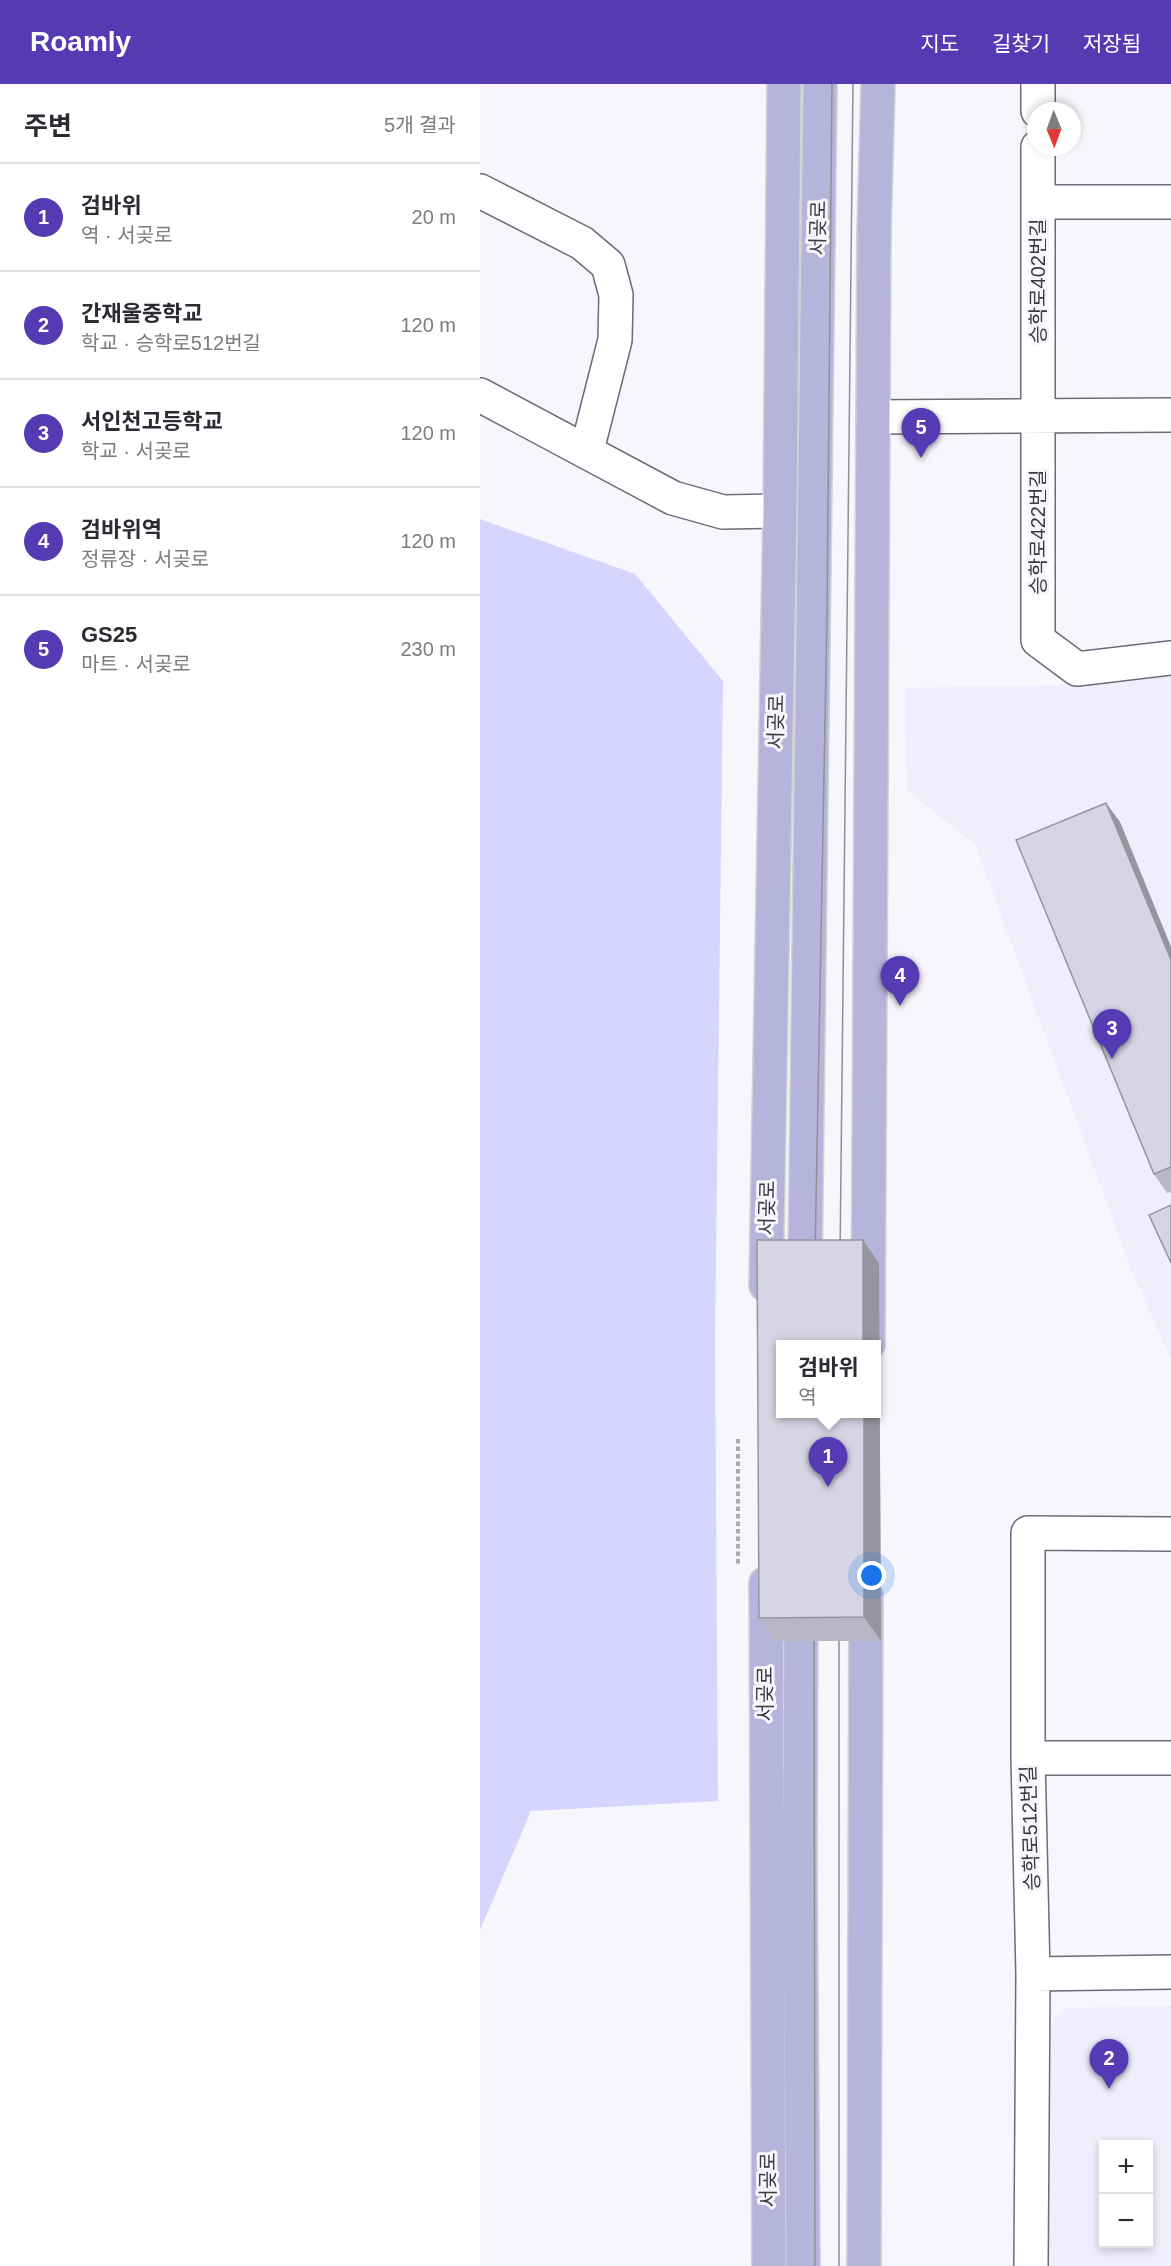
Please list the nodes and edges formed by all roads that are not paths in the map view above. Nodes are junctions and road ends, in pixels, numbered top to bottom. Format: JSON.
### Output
{"nodes":[{"id":1,"x":784,"y":84,"type":"edge"},
{"id":2,"x":820,"y":84,"type":"edge"},
{"id":3,"x":878,"y":84,"type":"edge"},
{"id":4,"x":1038,"y":84,"type":"edge"},
{"id":5,"x":1038,"y":102,"type":"edge"},
{"id":6,"x":1038,"y":156,"type":"edge"},
{"id":7,"x":480,"y":191,"type":"edge"},
{"id":8,"x":1038,"y":202,"type":"junction"},
{"id":9,"x":1171,"y":202,"type":"edge"},
{"id":10,"x":480,"y":394,"type":"edge"},
{"id":11,"x":1039,"y":414,"type":"junction"},
{"id":12,"x":1171,"y":415,"type":"edge"},
{"id":13,"x":873,"y":417,"type":"junction"},
{"id":14,"x":588,"y":450,"type":"junction"},
{"id":15,"x":780,"y":511,"type":"junction"},
{"id":16,"x":1171,"y":658,"type":"edge"},
{"id":17,"x":766,"y":1311,"type":"edge"},
{"id":18,"x":804,"y":1340,"type":"edge"},
{"id":19,"x":868,"y":1340,"type":"edge"},
{"id":20,"x":1171,"y":1534,"type":"edge"},
{"id":21,"x":867,"y":1562,"type":"edge"},
{"id":22,"x":752,"y":1563,"type":"road end"},
{"id":23,"x":802,"y":1567,"type":"edge"},
{"id":24,"x":1028,"y":1758,"type":"junction"},
{"id":25,"x":1171,"y":1758,"type":"edge"},
{"id":26,"x":1171,"y":1972,"type":"edge"},
{"id":27,"x":1034,"y":1974,"type":"junction"},
{"id":28,"x":766,"y":2263,"type":"edge"},
{"id":29,"x":803,"y":2266,"type":"edge"},
{"id":30,"x":864,"y":2266,"type":"edge"},
{"id":31,"x":1031,"y":2266,"type":"edge"}],
"edges":[{"from":1,"to":15,"type":"main road","name":"서곶로"},
{"from":2,"to":18,"type":"main road","name":"서곶로"},
{"from":3,"to":13,"type":"main road"},
{"from":4,"to":5,"type":"street"},
{"from":6,"to":8,"type":"street","name":"승학로402번길"},
{"from":7,"to":14,"type":"street"},
{"from":8,"to":9,"type":"street"},
{"from":8,"to":11,"type":"street","name":"승학로402번길"},
{"from":10,"to":14,"type":"street"},
{"from":11,"to":12,"type":"street"},
{"from":11,"to":13,"type":"street"},
{"from":11,"to":16,"type":"street","name":"승학로422번길"},
{"from":13,"to":19,"type":"main road"},
{"from":14,"to":15,"type":"street"},
{"from":15,"to":17,"type":"main road","name":"서곶로"},
{"from":20,"to":24,"type":"street","name":"승학로512번길"},
{"from":21,"to":30,"type":"main road"},
{"from":22,"to":28,"type":"main road","name":"서곶로"},
{"from":23,"to":29,"type":"main road","name":"서곶로"},
{"from":24,"to":25,"type":"street"},
{"from":24,"to":27,"type":"street","name":"승학로512번길"},
{"from":26,"to":27,"type":"street"},
{"from":27,"to":31,"type":"street","name":"승학로512번길"}]}
